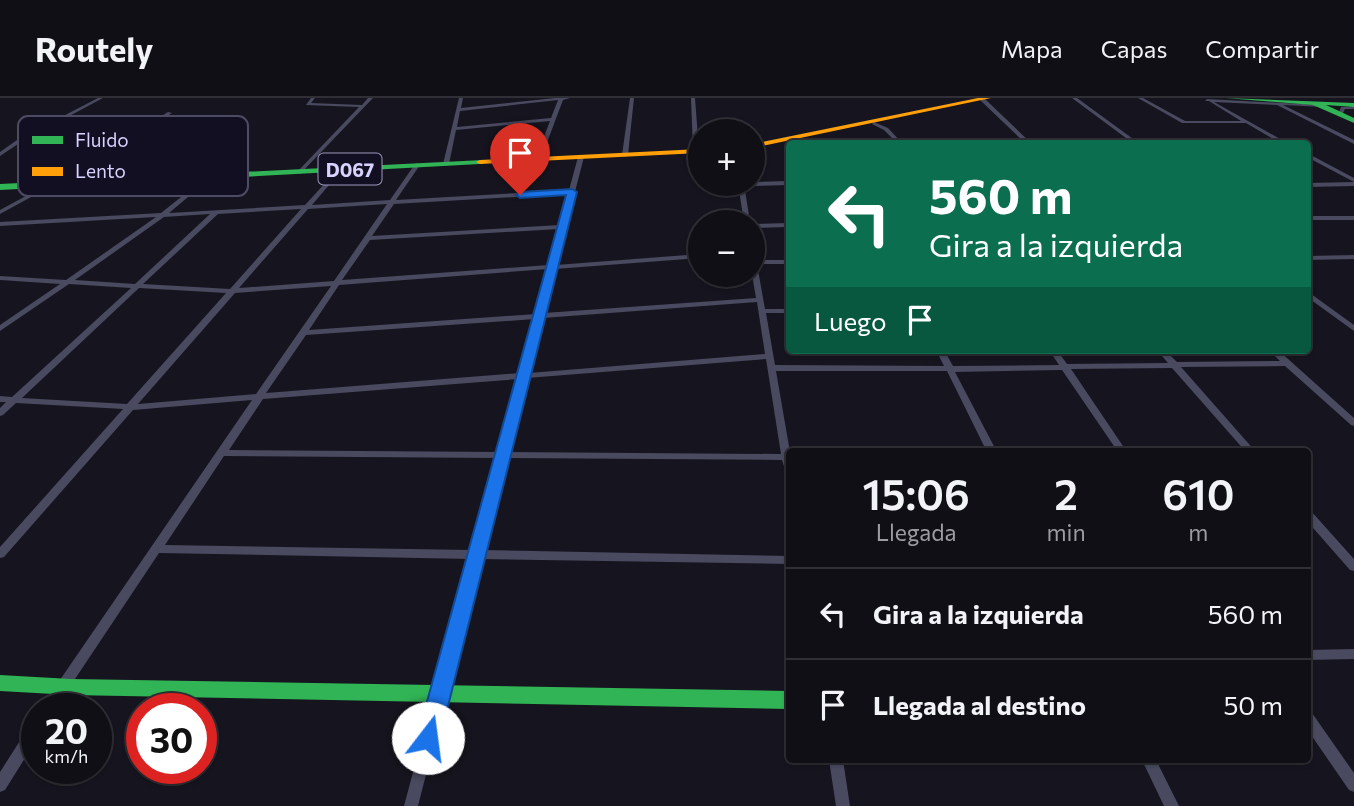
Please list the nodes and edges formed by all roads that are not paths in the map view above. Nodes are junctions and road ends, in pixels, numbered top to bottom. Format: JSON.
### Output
{"nodes":[{"id":1,"x":101,"y":98,"type":"edge"},
{"id":2,"x":313,"y":98,"type":"edge"},
{"id":3,"x":371,"y":98,"type":"edge"},
{"id":4,"x":461,"y":98,"type":"edge"},
{"id":5,"x":530,"y":98,"type":"edge"},
{"id":6,"x":632,"y":98,"type":"edge"},
{"id":7,"x":693,"y":98,"type":"edge"},
{"id":8,"x":1074,"y":98,"type":"edge"},
{"id":9,"x":1140,"y":98,"type":"edge"},
{"id":10,"x":1228,"y":98,"type":"edge"},
{"id":11,"x":565,"y":99,"type":"edge"},
{"id":12,"x":986,"y":99,"type":"edge"},
{"id":13,"x":1206,"y":99,"type":"edge"},
{"id":14,"x":1272,"y":102,"type":"junction"},
{"id":15,"x":523,"y":104,"type":"junction"},
{"id":16,"x":363,"y":106,"type":"junction"},
{"id":17,"x":458,"y":110,"type":"junction"},
{"id":18,"x":1351,"y":112,"type":"edge"},
{"id":19,"x":170,"y":113,"type":"dead end"},
{"id":20,"x":67,"y":116,"type":"edge"},
{"id":21,"x":165,"y":116,"type":"edge"},
{"id":22,"x":554,"y":119,"type":"junction"},
{"id":23,"x":695,"y":119,"type":"edge"},
{"id":24,"x":1247,"y":122,"type":"junction"},
{"id":25,"x":874,"y":123,"type":"junction"},
{"id":26,"x":454,"y":129,"type":"junction"},
{"id":27,"x":897,"y":140,"type":"edge"},
{"id":28,"x":1026,"y":140,"type":"edge"},
{"id":29,"x":1132,"y":140,"type":"edge"},
{"id":30,"x":1280,"y":140,"type":"edge"},
{"id":31,"x":18,"y":142,"type":"edge"},
{"id":32,"x":1354,"y":142,"type":"edge"},
{"id":33,"x":765,"y":144,"type":"edge"},
{"id":34,"x":688,"y":152,"type":"edge"},
{"id":35,"x":0,"y":154,"type":"edge"},
{"id":36,"x":625,"y":155,"type":"junction"},
{"id":37,"x":581,"y":157,"type":"junction"},
{"id":38,"x":1311,"y":158,"type":"edge"},
{"id":39,"x":538,"y":160,"type":"junction"},
{"id":40,"x":446,"y":164,"type":"junction"},
{"id":41,"x":417,"y":166,"type":"junction"},
{"id":42,"x":339,"y":170,"type":"junction"},
{"id":43,"x":300,"y":172,"type":"junction"},
{"id":44,"x":248,"y":174,"type":"edge"},
{"id":45,"x":1354,"y":182,"type":"edge"},
{"id":46,"x":786,"y":183,"type":"edge"},
{"id":47,"x":765,"y":184,"type":"edge"},
{"id":48,"x":1311,"y":185,"type":"edge"},
{"id":49,"x":18,"y":186,"type":"edge"},
{"id":50,"x":0,"y":187,"type":"edge"},
{"id":51,"x":572,"y":192,"type":"junction"},
{"id":52,"x":30,"y":196,"type":"edge"},
{"id":53,"x":185,"y":196,"type":"edge"},
{"id":54,"x":392,"y":202,"type":"junction"},
{"id":55,"x":306,"y":207,"type":"junction"},
{"id":56,"x":0,"y":212,"type":"edge"},
{"id":57,"x":216,"y":212,"type":"junction"},
{"id":58,"x":162,"y":215,"type":"junction"},
{"id":59,"x":1311,"y":218,"type":"edge"},
{"id":60,"x":1354,"y":218,"type":"edge"},
{"id":61,"x":0,"y":224,"type":"edge"},
{"id":62,"x":786,"y":225,"type":"edge"},
{"id":63,"x":765,"y":226,"type":"edge"},
{"id":64,"x":563,"y":227,"type":"junction"},
{"id":65,"x":367,"y":238,"type":"junction"},
{"id":66,"x":688,"y":257,"type":"edge"},
{"id":67,"x":1354,"y":257,"type":"edge"},
{"id":68,"x":1311,"y":258,"type":"edge"},
{"id":69,"x":765,"y":259,"type":"edge"},
{"id":70,"x":786,"y":262,"type":"edge"},
{"id":71,"x":552,"y":267,"type":"junction"},
{"id":72,"x":0,"y":278,"type":"edge"},
{"id":73,"x":67,"y":282,"type":"junction"},
{"id":74,"x":337,"y":283,"type":"junction"},
{"id":75,"x":137,"y":286,"type":"junction"},
{"id":76,"x":758,"y":287,"type":"edge"},
{"id":77,"x":232,"y":290,"type":"junction"},
{"id":78,"x":1311,"y":295,"type":"edge"},
{"id":79,"x":760,"y":300,"type":"junction"},
{"id":80,"x":762,"y":311,"type":"junction"},
{"id":81,"x":786,"y":311,"type":"edge"},
{"id":82,"x":540,"y":316,"type":"junction"},
{"id":83,"x":0,"y":329,"type":"edge"},
{"id":84,"x":1354,"y":329,"type":"edge"},
{"id":85,"x":303,"y":333,"type":"junction"},
{"id":86,"x":942,"y":354,"type":"edge"},
{"id":87,"x":1056,"y":354,"type":"edge"},
{"id":88,"x":1165,"y":354,"type":"edge"},
{"id":89,"x":1277,"y":354,"type":"edge"},
{"id":90,"x":770,"y":356,"type":"junction"},
{"id":91,"x":1287,"y":363,"type":"junction"},
{"id":92,"x":1175,"y":365,"type":"junction"},
{"id":93,"x":1064,"y":367,"type":"junction"},
{"id":94,"x":772,"y":368,"type":"junction"},
{"id":95,"x":950,"y":369,"type":"junction"},
{"id":96,"x":524,"y":376,"type":"junction"},
{"id":97,"x":259,"y":397,"type":"junction"},
{"id":98,"x":0,"y":399,"type":"edge"},
{"id":99,"x":14,"y":400,"type":"junction"},
{"id":100,"x":130,"y":407,"type":"junction"},
{"id":101,"x":0,"y":413,"type":"edge"},
{"id":102,"x":1354,"y":423,"type":"edge"},
{"id":103,"x":990,"y":448,"type":"edge"},
{"id":104,"x":1120,"y":448,"type":"edge"},
{"id":105,"x":1248,"y":448,"type":"edge"},
{"id":106,"x":786,"y":451,"type":"edge"},
{"id":107,"x":221,"y":453,"type":"junction"},
{"id":108,"x":503,"y":456,"type":"junction"},
{"id":109,"x":786,"y":457,"type":"edge"},
{"id":110,"x":1311,"y":519,"type":"edge"},
{"id":111,"x":155,"y":549,"type":"junction"},
{"id":112,"x":0,"y":554,"type":"edge"},
{"id":113,"x":477,"y":554,"type":"junction"},
{"id":114,"x":786,"y":559,"type":"edge"},
{"id":115,"x":1354,"y":567,"type":"edge"},
{"id":116,"x":1354,"y":654,"type":"edge"},
{"id":117,"x":1311,"y":655,"type":"edge"},
{"id":118,"x":0,"y":683,"type":"edge"},
{"id":119,"x":62,"y":687,"type":"junction"},
{"id":120,"x":58,"y":693,"type":"edge"},
{"id":121,"x":440,"y":694,"type":"junction"},
{"id":122,"x":786,"y":700,"type":"edge"},
{"id":123,"x":1311,"y":723,"type":"edge"},
{"id":124,"x":21,"y":752,"type":"edge"},
{"id":125,"x":837,"y":763,"type":"edge"},
{"id":126,"x":1150,"y":763,"type":"edge"},
{"id":127,"x":0,"y":785,"type":"edge"},
{"id":128,"x":1354,"y":785,"type":"edge"},
{"id":129,"x":411,"y":806,"type":"edge"},
{"id":130,"x":844,"y":806,"type":"edge"},
{"id":131,"x":1172,"y":806,"type":"edge"}],
"edges":[{"from":1,"to":20,"type":"street"},
{"from":2,"to":16,"type":"street"},
{"from":3,"to":16,"type":"street"},
{"from":4,"to":17,"type":"street"},
{"from":5,"to":15,"type":"street"},
{"from":6,"to":36,"type":"street"},
{"from":7,"to":23,"type":"street"},
{"from":8,"to":29,"type":"street"},
{"from":9,"to":24,"type":"street"},
{"from":10,"to":14,"type":"main road"},
{"from":11,"to":15,"type":"street"},
{"from":11,"to":22,"type":"street"},
{"from":12,"to":25,"type":"main road"},
{"from":12,"to":28,"type":"street"},
{"from":13,"to":14,"type":"street"},
{"from":13,"to":24,"type":"street"},
{"from":14,"to":18,"type":"main road"},
{"from":14,"to":32,"type":"street"},
{"from":15,"to":17,"type":"street"},
{"from":16,"to":43,"type":"street"},
{"from":17,"to":26,"type":"street"},
{"from":19,"to":21,"type":"street"},
{"from":22,"to":26,"type":"street"},
{"from":22,"to":39,"type":"street"},
{"from":24,"to":30,"type":"street"},
{"from":25,"to":27,"type":"street"},
{"from":25,"to":33,"type":"main road"},
{"from":26,"to":40,"type":"street"},
{"from":31,"to":35,"type":"street"},
{"from":34,"to":36,"type":"main road","number":"D067"},
{"from":36,"to":37,"type":"main road","number":"D067"},
{"from":37,"to":39,"type":"main road","number":"D067"},
{"from":37,"to":51,"type":"street"},
{"from":38,"to":45,"type":"street"},
{"from":39,"to":40,"type":"main road","number":"D067"},
{"from":40,"to":41,"type":"main road","number":"D067"},
{"from":41,"to":42,"type":"main road","number":"D067"},
{"from":41,"to":54,"type":"street"},
{"from":42,"to":43,"type":"main road","number":"D067"},
{"from":42,"to":55,"type":"street"},
{"from":43,"to":44,"type":"main road","number":"D067"},
{"from":45,"to":48,"type":"street"},
{"from":46,"to":47,"type":"street"},
{"from":49,"to":50,"type":"main road","number":"D067"},
{"from":51,"to":54,"type":"street"},
{"from":51,"to":64,"type":"street"},
{"from":52,"to":56,"type":"street"},
{"from":53,"to":58,"type":"street"},
{"from":54,"to":55,"type":"street"},
{"from":54,"to":65,"type":"street"},
{"from":55,"to":57,"type":"street"},
{"from":55,"to":77,"type":"street"},
{"from":57,"to":58,"type":"street"},
{"from":57,"to":75,"type":"street"},
{"from":58,"to":61,"type":"street"},
{"from":58,"to":73,"type":"street"},
{"from":59,"to":60,"type":"street"},
{"from":62,"to":63,"type":"street"},
{"from":64,"to":65,"type":"street"},
{"from":64,"to":71,"type":"street"},
{"from":65,"to":74,"type":"street"},
{"from":66,"to":71,"type":"street"},
{"from":67,"to":68,"type":"street"},
{"from":69,"to":70,"type":"street"},
{"from":71,"to":74,"type":"street"},
{"from":71,"to":82,"type":"street"},
{"from":72,"to":73,"type":"street"},
{"from":73,"to":75,"type":"street"},
{"from":73,"to":83,"type":"street"},
{"from":74,"to":77,"type":"street"},
{"from":74,"to":85,"type":"street"},
{"from":75,"to":77,"type":"street"},
{"from":75,"to":99,"type":"street"},
{"from":76,"to":79,"type":"street"},
{"from":77,"to":100,"type":"street"},
{"from":78,"to":84,"type":"street"},
{"from":79,"to":80,"type":"street"},
{"from":79,"to":82,"type":"street"},
{"from":80,"to":81,"type":"street"},
{"from":80,"to":90,"type":"street"},
{"from":82,"to":85,"type":"street"},
{"from":82,"to":96,"type":"street"},
{"from":85,"to":97,"type":"street"},
{"from":86,"to":95,"type":"street"},
{"from":87,"to":93,"type":"street"},
{"from":88,"to":92,"type":"street"},
{"from":89,"to":91,"type":"street"},
{"from":90,"to":94,"type":"street"},
{"from":90,"to":96,"type":"street"},
{"from":91,"to":92,"type":"street"},
{"from":91,"to":102,"type":"street"},
{"from":92,"to":93,"type":"street"},
{"from":92,"to":105,"type":"street"},
{"from":93,"to":95,"type":"street"},
{"from":93,"to":104,"type":"street"},
{"from":94,"to":95,"type":"street"},
{"from":94,"to":106,"type":"street"},
{"from":95,"to":103,"type":"street"},
{"from":96,"to":97,"type":"street"},
{"from":96,"to":108,"type":"street"},
{"from":97,"to":100,"type":"street"},
{"from":97,"to":107,"type":"street"},
{"from":98,"to":99,"type":"street"},
{"from":99,"to":100,"type":"street"},
{"from":99,"to":101,"type":"street"},
{"from":100,"to":112,"type":"street"},
{"from":107,"to":108,"type":"street"},
{"from":107,"to":111,"type":"street"},
{"from":108,"to":109,"type":"street"},
{"from":108,"to":113,"type":"street"},
{"from":110,"to":115,"type":"street"},
{"from":111,"to":113,"type":"street"},
{"from":111,"to":119,"type":"street"},
{"from":113,"to":114,"type":"street"},
{"from":113,"to":121,"type":"street"},
{"from":116,"to":117,"type":"street"},
{"from":118,"to":119,"type":"main road"},
{"from":119,"to":120,"type":"street"},
{"from":119,"to":121,"type":"main road"},
{"from":121,"to":122,"type":"main road"},
{"from":121,"to":129,"type":"street"},
{"from":123,"to":128,"type":"street"},
{"from":124,"to":127,"type":"street"},
{"from":125,"to":130,"type":"street"},
{"from":126,"to":131,"type":"street"}]}
